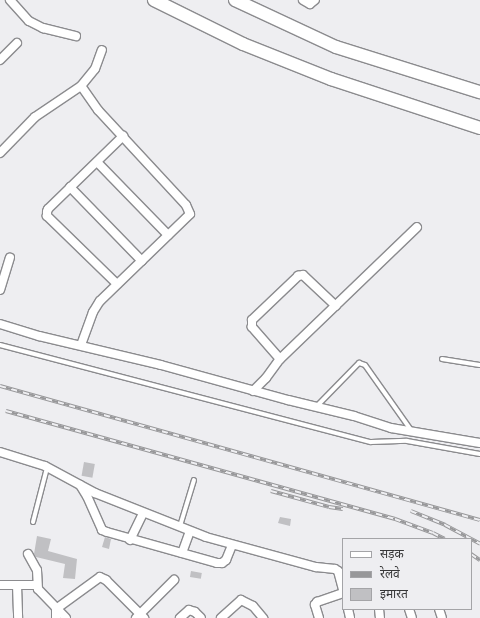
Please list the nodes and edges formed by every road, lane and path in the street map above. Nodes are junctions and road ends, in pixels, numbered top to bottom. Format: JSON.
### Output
{"nodes":[{"id":1,"x":10,"y":0,"type":"edge"},
{"id":2,"x":154,"y":0,"type":"edge"},
{"id":3,"x":235,"y":0,"type":"edge"},
{"id":4,"x":303,"y":0,"type":"edge"},
{"id":5,"x":315,"y":0,"type":"edge"},
{"id":6,"x":76,"y":36,"type":"dead end"},
{"id":7,"x":18,"y":42,"type":"dead end"},
{"id":8,"x":102,"y":50,"type":"dead end"},
{"id":9,"x":0,"y":60,"type":"edge"},
{"id":10,"x":81,"y":86,"type":"junction"},
{"id":11,"x":480,"y":92,"type":"edge"},
{"id":12,"x":480,"y":128,"type":"edge"},
{"id":13,"x":123,"y":136,"type":"junction"},
{"id":14,"x":0,"y":153,"type":"edge"},
{"id":15,"x":97,"y":162,"type":"junction"},
{"id":16,"x":70,"y":188,"type":"junction"},
{"id":17,"x":417,"y":226,"type":"dead end"},
{"id":18,"x":168,"y":236,"type":"junction"},
{"id":19,"x":10,"y":256,"type":"dead end"},
{"id":20,"x":142,"y":261,"type":"junction"},
{"id":21,"x":117,"y":284,"type":"junction"},
{"id":22,"x":0,"y":290,"type":"edge"},
{"id":23,"x":336,"y":306,"type":"junction"},
{"id":24,"x":0,"y":324,"type":"edge"},
{"id":25,"x":0,"y":345,"type":"edge"},
{"id":26,"x":81,"y":345,"type":"junction"},
{"id":27,"x":280,"y":359,"type":"junction"},
{"id":28,"x":442,"y":359,"type":"dead end"},
{"id":29,"x":480,"y":365,"type":"edge"},
{"id":30,"x":253,"y":391,"type":"junction"},
{"id":31,"x":316,"y":407,"type":"junction"},
{"id":32,"x":412,"y":432,"type":"junction"},
{"id":33,"x":480,"y":443,"type":"edge"},
{"id":34,"x":0,"y":452,"type":"edge"},
{"id":35,"x":480,"y":454,"type":"edge"},
{"id":36,"x":47,"y":467,"type":"junction"},
{"id":37,"x":194,"y":480,"type":"dead end"},
{"id":38,"x":79,"y":483,"type":"junction"},
{"id":39,"x":143,"y":513,"type":"junction"},
{"id":40,"x":33,"y":522,"type":"dead end"},
{"id":41,"x":179,"y":526,"type":"junction"},
{"id":42,"x":190,"y":531,"type":"junction"},
{"id":43,"x":130,"y":540,"type":"junction"},
{"id":44,"x":232,"y":545,"type":"junction"},
{"id":45,"x":182,"y":553,"type":"junction"},
{"id":46,"x":28,"y":554,"type":"dead end"},
{"id":47,"x":174,"y":580,"type":"dead end"},
{"id":48,"x":0,"y":585,"type":"edge"},
{"id":49,"x":17,"y":585,"type":"junction"},
{"id":50,"x":37,"y":585,"type":"junction"},
{"id":51,"x":342,"y":586,"type":"edge"},
{"id":52,"x":342,"y":593,"type":"edge"},
{"id":53,"x":56,"y":609,"type":"junction"},
{"id":54,"x":140,"y":617,"type":"edge"},
{"id":55,"x":18,"y":618,"type":"edge"},
{"id":56,"x":56,"y":618,"type":"edge"},
{"id":57,"x":66,"y":618,"type":"edge"},
{"id":58,"x":180,"y":618,"type":"edge"},
{"id":59,"x":201,"y":618,"type":"edge"},
{"id":60,"x":221,"y":618,"type":"edge"},
{"id":61,"x":263,"y":618,"type":"edge"},
{"id":62,"x":319,"y":618,"type":"edge"}],
"edges":[{"from":1,"to":6,"type":"street"},
{"from":2,"to":12,"type":"street"},
{"from":3,"to":11,"type":"street"},
{"from":4,"to":5,"type":"street"},
{"from":7,"to":9,"type":"street"},
{"from":8,"to":10,"type":"street"},
{"from":10,"to":13,"type":"street"},
{"from":10,"to":14,"type":"street"},
{"from":13,"to":15,"type":"street"},
{"from":13,"to":18,"type":"street"},
{"from":15,"to":16,"type":"street"},
{"from":15,"to":18,"type":"street"},
{"from":16,"to":20,"type":"street"},
{"from":16,"to":21,"type":"street"},
{"from":17,"to":23,"type":"street"},
{"from":18,"to":20,"type":"street"},
{"from":19,"to":22,"type":"street"},
{"from":20,"to":21,"type":"street"},
{"from":21,"to":26,"type":"street"},
{"from":23,"to":27,"type":"street"},
{"from":23,"to":27,"type":"street"},
{"from":24,"to":26,"type":"street"},
{"from":25,"to":35,"type":"lane"},
{"from":26,"to":30,"type":"street"},
{"from":27,"to":30,"type":"street"},
{"from":28,"to":29,"type":"lane"},
{"from":30,"to":31,"type":"street"},
{"from":31,"to":32,"type":"street"},
{"from":31,"to":32,"type":"lane"},
{"from":32,"to":33,"type":"street"},
{"from":34,"to":36,"type":"street"},
{"from":36,"to":38,"type":"street"},
{"from":36,"to":40,"type":"lane"},
{"from":37,"to":41,"type":"lane"},
{"from":38,"to":39,"type":"street"},
{"from":38,"to":43,"type":"street"},
{"from":39,"to":41,"type":"street"},
{"from":39,"to":43,"type":"street"},
{"from":41,"to":42,"type":"street"},
{"from":42,"to":44,"type":"street"},
{"from":42,"to":45,"type":"street"},
{"from":43,"to":45,"type":"street"},
{"from":44,"to":45,"type":"street"},
{"from":44,"to":51,"type":"street"},
{"from":46,"to":50,"type":"street"},
{"from":47,"to":54,"type":"street"},
{"from":48,"to":49,"type":"street"},
{"from":49,"to":50,"type":"street"},
{"from":49,"to":55,"type":"street"},
{"from":50,"to":53,"type":"street"},
{"from":52,"to":62,"type":"street"},
{"from":53,"to":54,"type":"street"},
{"from":53,"to":56,"type":"street"},
{"from":53,"to":57,"type":"street"},
{"from":58,"to":59,"type":"street"},
{"from":60,"to":61,"type":"street"}]}
